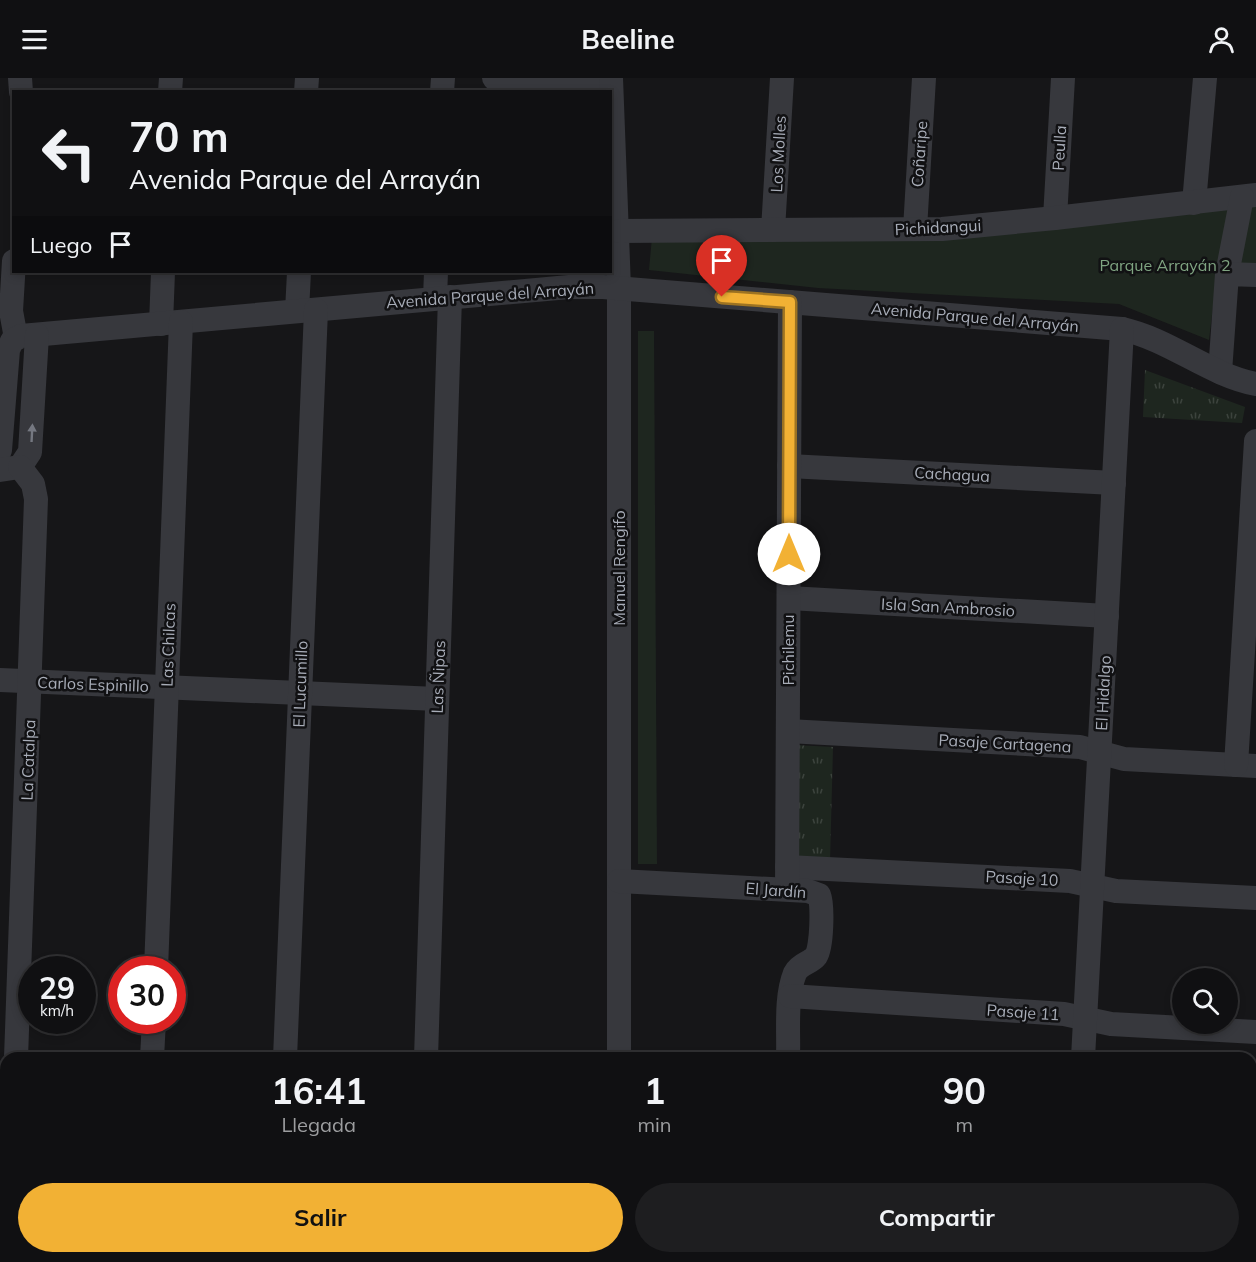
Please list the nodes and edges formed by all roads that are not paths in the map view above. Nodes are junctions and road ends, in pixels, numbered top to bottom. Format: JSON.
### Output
{"nodes":[{"id":1,"x":494,"y":78,"type":"edge"},
{"id":2,"x":782,"y":78,"type":"edge"},
{"id":3,"x":924,"y":78,"type":"edge"},
{"id":4,"x":1063,"y":78,"type":"edge"},
{"id":5,"x":1205,"y":78,"type":"edge"},
{"id":6,"x":611,"y":81,"type":"edge"},
{"id":7,"x":612,"y":102,"type":"edge"},
{"id":8,"x":1249,"y":196,"type":"edge"},
{"id":9,"x":1194,"y":203,"type":"junction"},
{"id":10,"x":1055,"y":218,"type":"junction"},
{"id":11,"x":773,"y":230,"type":"junction"},
{"id":12,"x":915,"y":230,"type":"junction"},
{"id":13,"x":618,"y":231,"type":"junction"},
{"id":14,"x":13,"y":273,"type":"edge"},
{"id":15,"x":163,"y":273,"type":"edge"},
{"id":16,"x":299,"y":273,"type":"edge"},
{"id":17,"x":436,"y":273,"type":"edge"},
{"id":18,"x":1227,"y":274,"type":"junction"},
{"id":19,"x":1256,"y":276,"type":"edge"},
{"id":20,"x":619,"y":288,"type":"junction"},
{"id":21,"x":442,"y":297,"type":"junction"},
{"id":22,"x":790,"y":302,"type":"junction"},
{"id":23,"x":306,"y":310,"type":"junction"},
{"id":24,"x":171,"y":323,"type":"junction"},
{"id":25,"x":1122,"y":329,"type":"junction"},
{"id":26,"x":26,"y":336,"type":"junction"},
{"id":27,"x":1220,"y":372,"type":"junction"},
{"id":28,"x":1256,"y":384,"type":"edge"},
{"id":29,"x":1256,"y":441,"type":"edge"},
{"id":30,"x":0,"y":450,"type":"edge"},
{"id":31,"x":789,"y":466,"type":"junction"},
{"id":32,"x":10,"y":468,"type":"edge"},
{"id":33,"x":1114,"y":483,"type":"junction"},
{"id":34,"x":789,"y":598,"type":"junction"},
{"id":35,"x":1107,"y":616,"type":"junction"},
{"id":36,"x":0,"y":680,"type":"edge"},
{"id":37,"x":31,"y":681,"type":"junction"},
{"id":38,"x":167,"y":687,"type":"junction"},
{"id":39,"x":300,"y":693,"type":"junction"},
{"id":40,"x":437,"y":699,"type":"junction"},
{"id":41,"x":788,"y":731,"type":"junction"},
{"id":42,"x":1099,"y":753,"type":"junction"},
{"id":43,"x":1246,"y":765,"type":"edge"},
{"id":44,"x":787,"y":878,"type":"junction"},
{"id":45,"x":619,"y":881,"type":"junction"},
{"id":46,"x":1092,"y":886,"type":"junction"},
{"id":47,"x":1256,"y":898,"type":"edge"},
{"id":48,"x":157,"y":956,"type":"edge"},
{"id":49,"x":790,"y":996,"type":"junction"},
{"id":50,"x":1085,"y":1018,"type":"junction"},
{"id":51,"x":1256,"y":1032,"type":"edge"},
{"id":52,"x":153,"y":1034,"type":"edge"},
{"id":53,"x":16,"y":1052,"type":"edge"},
{"id":54,"x":152,"y":1052,"type":"edge"},
{"id":55,"x":285,"y":1052,"type":"edge"},
{"id":56,"x":426,"y":1052,"type":"edge"},
{"id":57,"x":619,"y":1052,"type":"edge"},
{"id":58,"x":788,"y":1052,"type":"edge"},
{"id":59,"x":1083,"y":1052,"type":"edge"}],
"edges":[{"from":1,"to":6,"type":"street"},
{"from":2,"to":11,"type":"street","name":"Los Molles"},
{"from":3,"to":12,"type":"street","name":"Coñaripe"},
{"from":4,"to":10,"type":"street","name":"Peulla"},
{"from":5,"to":9,"type":"street"},
{"from":7,"to":13,"type":"street","name":"Manuel Rengifo"},
{"from":8,"to":9,"type":"street","name":"Pichidangui"},
{"from":8,"to":18,"type":"street"},
{"from":9,"to":10,"type":"street","name":"Pichidangui"},
{"from":10,"to":12,"type":"street","name":"Pichidangui"},
{"from":11,"to":12,"type":"street","name":"Pichidangui"},
{"from":11,"to":13,"type":"street","name":"Pichidangui"},
{"from":13,"to":20,"type":"street","name":"Manuel Rengifo"},
{"from":14,"to":26,"type":"street"},
{"from":15,"to":24,"type":"street","name":"Las Chilcas"},
{"from":16,"to":23,"type":"street","name":"El Lucumillo"},
{"from":17,"to":21,"type":"street","name":"Las Ñipas"},
{"from":18,"to":19,"type":"street"},
{"from":18,"to":27,"type":"street"},
{"from":20,"to":21,"type":"street","name":"Avenida Parque del Arrayán"},
{"from":20,"to":22,"type":"street","name":"Avenida Parque del Arrayán"},
{"from":20,"to":45,"type":"street","name":"Manuel Rengifo"},
{"from":21,"to":23,"type":"street","name":"Avenida Parque del Arrayán"},
{"from":21,"to":40,"type":"street","name":"Las Ñipas"},
{"from":22,"to":25,"type":"street","name":"Avenida Parque del Arrayán"},
{"from":22,"to":31,"type":"street","name":"Pichilemu"},
{"from":23,"to":24,"type":"street","name":"Avenida Parque del Arrayán"},
{"from":23,"to":39,"type":"street","name":"El Lucumillo"},
{"from":24,"to":26,"type":"street","name":"Avenida Parque del Arrayán"},
{"from":24,"to":38,"type":"street","name":"Las Chilcas"},
{"from":25,"to":27,"type":"street","name":"Avenida Parque del Arrayán"},
{"from":25,"to":33,"type":"street","name":"El Hidalgo"},
{"from":26,"to":30,"type":"street"},
{"from":32,"to":26,"type":"street","one_way":true},
{"from":27,"to":28,"type":"street","name":"Avenida Parque del Arrayán"},
{"from":29,"to":43,"type":"street"},
{"from":31,"to":33,"type":"street","name":"Cachagua"},
{"from":31,"to":34,"type":"street","name":"Pichilemu"},
{"from":32,"to":37,"type":"street","name":"La Catalpa"},
{"from":33,"to":35,"type":"street","name":"El Hidalgo"},
{"from":34,"to":35,"type":"street","name":"Isla San Ambrosio"},
{"from":34,"to":41,"type":"street","name":"Pichilemu"},
{"from":35,"to":42,"type":"street","name":"El Hidalgo"},
{"from":36,"to":37,"type":"street","name":"Carlos Espinillo"},
{"from":37,"to":38,"type":"street","name":"Carlos Espinillo"},
{"from":37,"to":53,"type":"street","name":"La Catalpa"},
{"from":38,"to":39,"type":"street","name":"Carlos Espinillo"},
{"from":38,"to":48,"type":"street","name":"Las Chilcas"},
{"from":39,"to":40,"type":"street","name":"Carlos Espinillo"},
{"from":39,"to":55,"type":"street","name":"El Lucumillo"},
{"from":40,"to":56,"type":"street","name":"Las Ñipas"},
{"from":41,"to":42,"type":"street","name":"Pasaje Cartagena"},
{"from":41,"to":44,"type":"street","name":"Pichilemu"},
{"from":42,"to":43,"type":"street","name":"Pasaje Cartagena"},
{"from":42,"to":46,"type":"street","name":"El Hidalgo"},
{"from":44,"to":45,"type":"street","name":"El Jardín"},
{"from":44,"to":46,"type":"street","name":"Pasaje 10"},
{"from":44,"to":49,"type":"street","name":"El Jardín"},
{"from":45,"to":57,"type":"street","name":"Manuel Rengifo"},
{"from":46,"to":47,"type":"street","name":"Pasaje 10"},
{"from":46,"to":50,"type":"street","name":"El Hidalgo"},
{"from":49,"to":50,"type":"street","name":"Pasaje 11"},
{"from":49,"to":58,"type":"street","name":"El Jardín"},
{"from":50,"to":51,"type":"street","name":"Pasaje 11"},
{"from":50,"to":59,"type":"street","name":"El Hidalgo"},
{"from":52,"to":54,"type":"street"}]}
